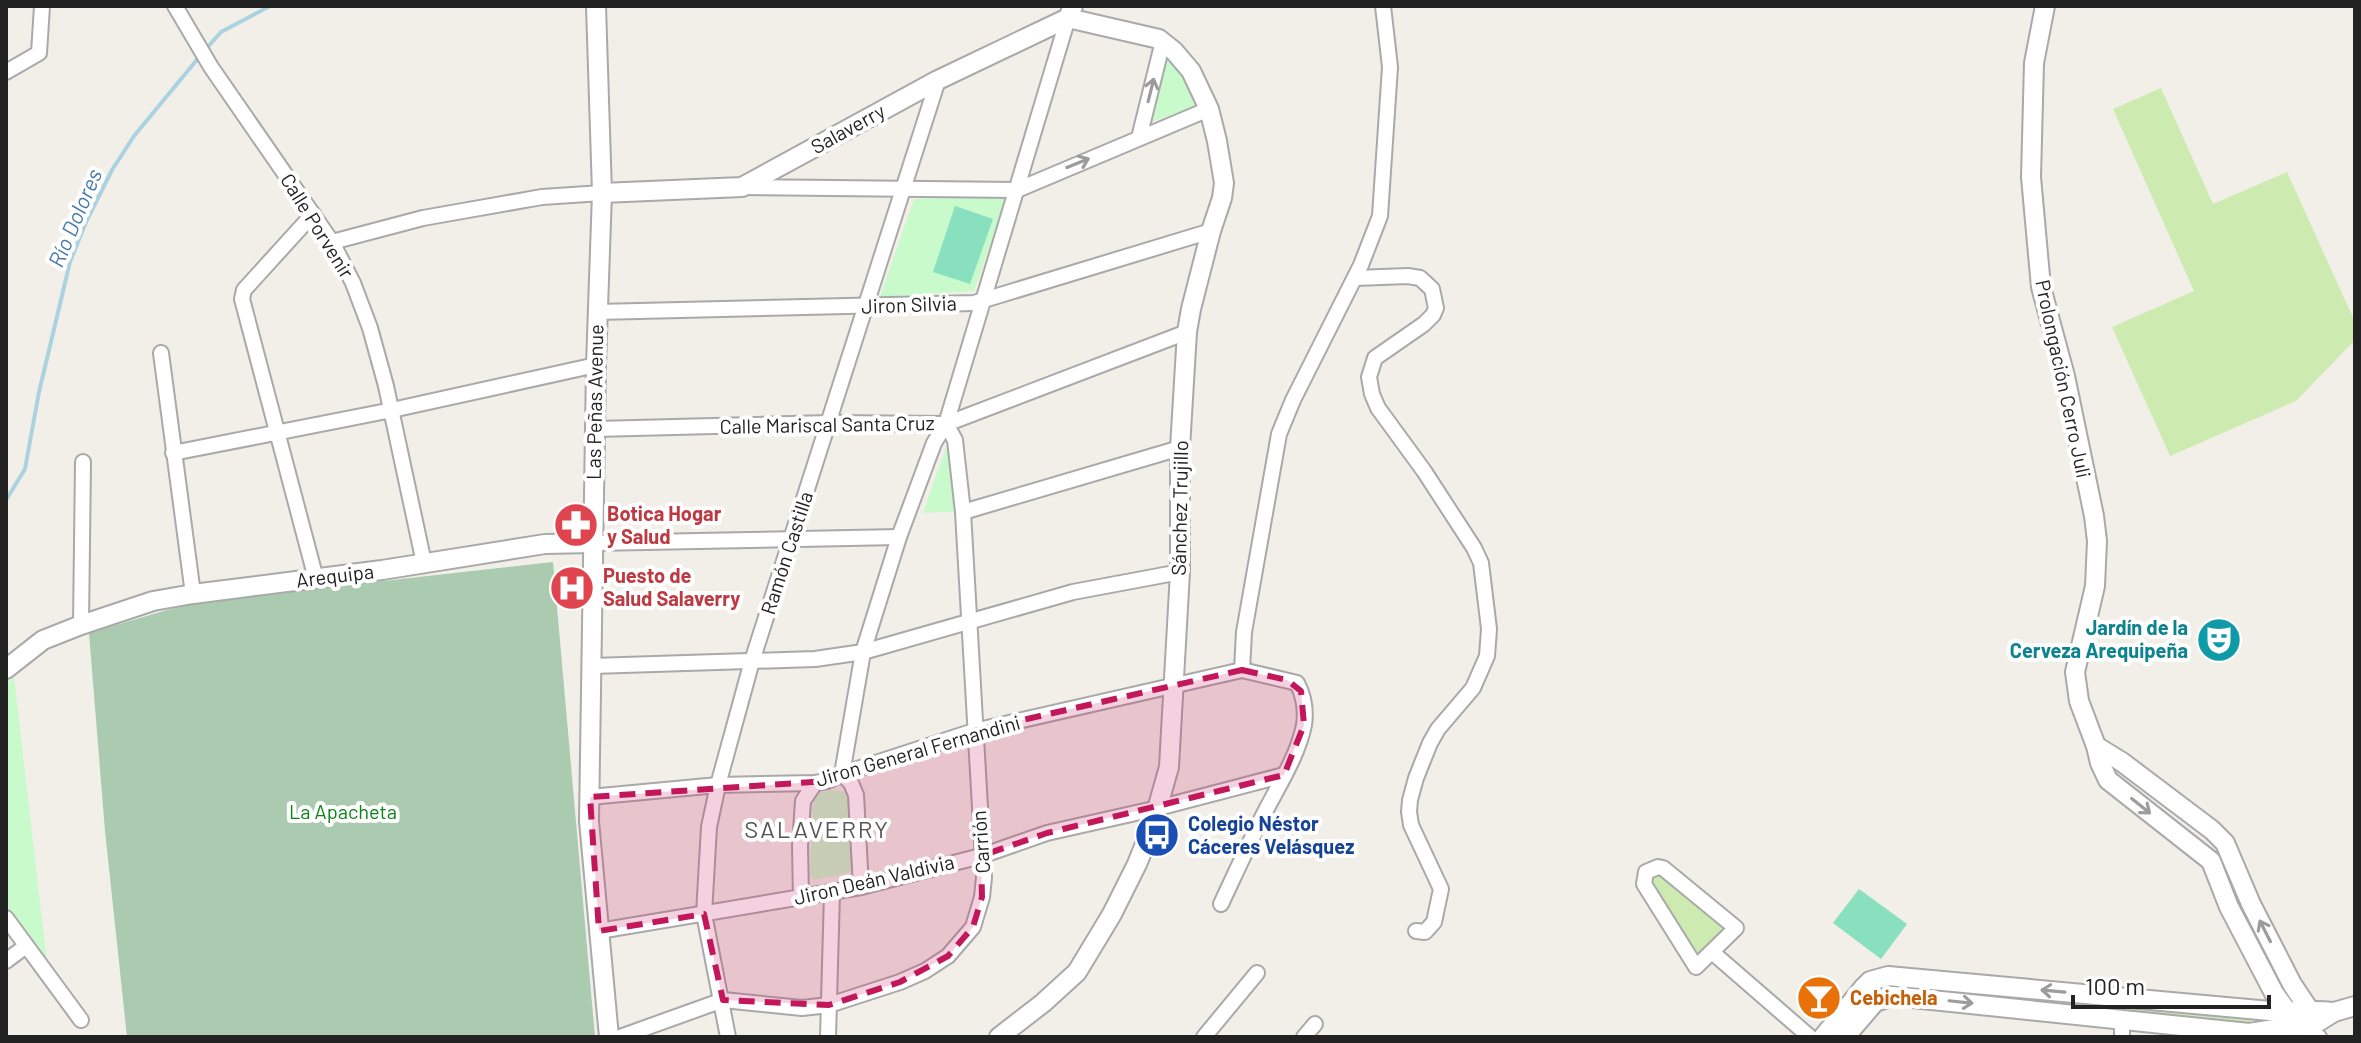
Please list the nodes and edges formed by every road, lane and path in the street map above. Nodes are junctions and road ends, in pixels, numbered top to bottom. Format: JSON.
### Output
{"nodes":[{"id":1,"x":42,"y":6,"type":"edge"},
{"id":2,"x":175,"y":6,"type":"edge"},
{"id":3,"x":596,"y":6,"type":"edge"},
{"id":4,"x":1383,"y":6,"type":"edge"},
{"id":5,"x":2045,"y":6,"type":"edge"},
{"id":6,"x":1071,"y":12,"type":"edge"},
{"id":7,"x":1163,"y":41,"type":"junction"},
{"id":8,"x":6,"y":72,"type":"edge"},
{"id":9,"x":938,"y":80,"type":"junction"},
{"id":10,"x":1209,"y":109,"type":"junction"},
{"id":11,"x":1139,"y":138,"type":"junction"},
{"id":12,"x":742,"y":187,"type":"junction"},
{"id":13,"x":904,"y":190,"type":"junction"},
{"id":14,"x":1017,"y":190,"type":"junction"},
{"id":15,"x":602,"y":193,"type":"junction"},
{"id":16,"x":313,"y":214,"type":"junction"},
{"id":17,"x":1211,"y":231,"type":"junction"},
{"id":18,"x":332,"y":242,"type":"junction"},
{"id":19,"x":1355,"y":278,"type":"junction"},
{"id":20,"x":983,"y":299,"type":"junction"},
{"id":21,"x":867,"y":306,"type":"junction"},
{"id":22,"x":597,"y":312,"type":"junction"},
{"id":23,"x":1187,"y":332,"type":"junction"},
{"id":24,"x":161,"y":353,"type":"dead end"},
{"id":25,"x":596,"y":365,"type":"junction"},
{"id":26,"x":392,"y":410,"type":"junction"},
{"id":27,"x":829,"y":423,"type":"junction"},
{"id":28,"x":946,"y":424,"type":"junction"},
{"id":29,"x":595,"y":429,"type":"junction"},
{"id":30,"x":276,"y":432,"type":"junction"},
{"id":31,"x":1180,"y":448,"type":"junction"},
{"id":32,"x":173,"y":453,"type":"junction"},
{"id":33,"x":83,"y":462,"type":"dead end"},
{"id":34,"x":963,"y":512,"type":"junction"},
{"id":35,"x":899,"y":537,"type":"junction"},
{"id":36,"x":792,"y":538,"type":"junction"},
{"id":37,"x":593,"y":543,"type":"junction"},
{"id":38,"x":424,"y":563,"type":"junction"},
{"id":39,"x":1180,"y":572,"type":"junction"},
{"id":40,"x":316,"y":579,"type":"junction"},
{"id":41,"x":193,"y":594,"type":"junction"},
{"id":42,"x":968,"y":623,"type":"junction"},
{"id":43,"x":81,"y":625,"type":"junction"},
{"id":44,"x":863,"y":652,"type":"junction"},
{"id":45,"x":752,"y":661,"type":"junction"},
{"id":46,"x":592,"y":666,"type":"junction"},
{"id":47,"x":6,"y":669,"type":"edge"},
{"id":48,"x":1242,"y":670,"type":"junction"},
{"id":49,"x":1175,"y":685,"type":"junction"},
{"id":50,"x":974,"y":731,"type":"junction"},
{"id":51,"x":2096,"y":746,"type":"junction"},
{"id":52,"x":842,"y":774,"type":"junction"},
{"id":53,"x":1284,"y":775,"type":"junction"},
{"id":54,"x":815,"y":783,"type":"junction"},
{"id":55,"x":718,"y":785,"type":"junction"},
{"id":56,"x":590,"y":797,"type":"junction"},
{"id":57,"x":1158,"y":808,"type":"junction"},
{"id":58,"x":981,"y":856,"type":"junction"},
{"id":59,"x":861,"y":887,"type":"junction"},
{"id":60,"x":832,"y":893,"type":"junction"},
{"id":61,"x":801,"y":897,"type":"junction"},
{"id":62,"x":1221,"y":904,"type":"dead end"},
{"id":63,"x":704,"y":914,"type":"junction"},
{"id":64,"x":6,"y":918,"type":"edge"},
{"id":65,"x":599,"y":931,"type":"junction"},
{"id":66,"x":1416,"y":931,"type":"dead end"},
{"id":67,"x":26,"y":946,"type":"junction"},
{"id":68,"x":1712,"y":952,"type":"junction"},
{"id":69,"x":6,"y":961,"type":"edge"},
{"id":70,"x":1257,"y":973,"type":"dead end"},
{"id":71,"x":723,"y":1000,"type":"junction"},
{"id":72,"x":829,"y":1005,"type":"junction"},
{"id":73,"x":2355,"y":1006,"type":"edge"},
{"id":74,"x":2293,"y":1019,"type":"junction"},
{"id":75,"x":81,"y":1020,"type":"dead end"},
{"id":76,"x":2320,"y":1023,"type":"edge"},
{"id":77,"x":1315,"y":1024,"type":"dead end"},
{"id":78,"x":2122,"y":1028,"type":"edge"},
{"id":79,"x":2246,"y":1035,"type":"edge"},
{"id":80,"x":609,"y":1037,"type":"edge"},
{"id":81,"x":620,"y":1037,"type":"edge"},
{"id":82,"x":728,"y":1037,"type":"edge"},
{"id":83,"x":828,"y":1037,"type":"edge"},
{"id":84,"x":999,"y":1037,"type":"edge"},
{"id":85,"x":1204,"y":1037,"type":"edge"},
{"id":86,"x":1304,"y":1037,"type":"edge"},
{"id":87,"x":1810,"y":1037,"type":"edge"},
{"id":88,"x":1823,"y":1037,"type":"edge"},
{"id":89,"x":1845,"y":1037,"type":"edge"}],
"edges":[{"from":1,"to":8,"type":"street"},
{"from":2,"to":16,"type":"street","name":"Calle Porvenir"},
{"from":3,"to":15,"type":"street","name":"Las Peñas Avenue"},
{"from":4,"to":19,"type":"street"},
{"from":5,"to":51,"type":"street","name":"Prolongación Cerro Juli"},
{"from":6,"to":7,"type":"street"},
{"from":6,"to":9,"type":"street","name":"Salaverry"},
{"from":6,"to":14,"type":"street"},
{"from":7,"to":10,"type":"street","name":"Sánchez Trujillo"},
{"from":11,"to":7,"type":"street","one_way":true},
{"from":9,"to":12,"type":"street","name":"Salaverry"},
{"from":9,"to":13,"type":"street","name":"Ramón Castilla"},
{"from":10,"to":11,"type":"street"},
{"from":10,"to":17,"type":"street","name":"Sánchez Trujillo"},
{"from":14,"to":11,"type":"street","one_way":true},
{"from":12,"to":13,"type":"street"},
{"from":12,"to":15,"type":"street","name":"Salaverry"},
{"from":13,"to":14,"type":"street"},
{"from":13,"to":21,"type":"street","name":"Ramón Castilla"},
{"from":14,"to":20,"type":"street"},
{"from":15,"to":18,"type":"street"},
{"from":15,"to":22,"type":"street","name":"Las Peñas Avenue"},
{"from":16,"to":18,"type":"street","name":"Calle Porvenir"},
{"from":16,"to":30,"type":"street"},
{"from":17,"to":20,"type":"street","name":"Jiron Silvia"},
{"from":17,"to":23,"type":"street","name":"Sánchez Trujillo"},
{"from":18,"to":26,"type":"street","name":"Calle Porvenir"},
{"from":19,"to":48,"type":"street"},
{"from":19,"to":66,"type":"street"},
{"from":20,"to":21,"type":"street","name":"Jiron Silvia"},
{"from":20,"to":28,"type":"street"},
{"from":21,"to":22,"type":"street","name":"Jiron Silvia"},
{"from":21,"to":27,"type":"street","name":"Ramón Castilla"},
{"from":22,"to":25,"type":"street","name":"Las Peñas Avenue"},
{"from":23,"to":28,"type":"street","name":"Calle Mariscal Santa Cruz"},
{"from":23,"to":31,"type":"street","name":"Sánchez Trujillo"},
{"from":24,"to":32,"type":"street"},
{"from":25,"to":26,"type":"street"},
{"from":25,"to":29,"type":"street","name":"Las Peñas Avenue"},
{"from":26,"to":30,"type":"street"},
{"from":26,"to":38,"type":"street","name":"Calle Porvenir"},
{"from":27,"to":28,"type":"street","name":"Calle Mariscal Santa Cruz"},
{"from":27,"to":29,"type":"street","name":"Calle Mariscal Santa Cruz"},
{"from":27,"to":36,"type":"street","name":"Ramón Castilla"},
{"from":28,"to":34,"type":"street","name":"Carrión"},
{"from":28,"to":35,"type":"street"},
{"from":29,"to":37,"type":"street","name":"Las Peñas Avenue"},
{"from":30,"to":32,"type":"street"},
{"from":30,"to":40,"type":"street"},
{"from":31,"to":34,"type":"street"},
{"from":31,"to":39,"type":"street","name":"Sánchez Trujillo"},
{"from":32,"to":41,"type":"street"},
{"from":33,"to":43,"type":"street"},
{"from":34,"to":42,"type":"street","name":"Carrión"},
{"from":35,"to":36,"type":"street"},
{"from":35,"to":44,"type":"street"},
{"from":36,"to":37,"type":"street"},
{"from":36,"to":45,"type":"street","name":"Ramón Castilla"},
{"from":37,"to":38,"type":"street","name":"Arequipa"},
{"from":37,"to":46,"type":"street","name":"Las Peñas Avenue"},
{"from":38,"to":40,"type":"street","name":"Arequipa"},
{"from":39,"to":42,"type":"street"},
{"from":39,"to":49,"type":"street","name":"Sánchez Trujillo"},
{"from":40,"to":41,"type":"street","name":"Arequipa"},
{"from":41,"to":43,"type":"street","name":"Arequipa"},
{"from":42,"to":44,"type":"street"},
{"from":42,"to":50,"type":"street","name":"Carrión"},
{"from":43,"to":47,"type":"street","name":"Arequipa"},
{"from":44,"to":45,"type":"street"},
{"from":44,"to":52,"type":"street"},
{"from":45,"to":46,"type":"street"},
{"from":45,"to":55,"type":"street","name":"Ramón Castilla"},
{"from":46,"to":56,"type":"street","name":"Las Peñas Avenue"},
{"from":48,"to":49,"type":"street","name":"Jiron General Fernandini"},
{"from":48,"to":53,"type":"street"},
{"from":49,"to":50,"type":"street","name":"Jiron General Fernandini"},
{"from":49,"to":57,"type":"street","name":"Sánchez Trujillo"},
{"from":50,"to":52,"type":"street","name":"Jiron General Fernandini"},
{"from":50,"to":58,"type":"street","name":"Carrión"},
{"from":51,"to":74,"type":"street","name":"Prolongación Cerro Juli","one_way":true},
{"from":76,"to":51,"type":"street","one_way":true},
{"from":52,"to":54,"type":"street","name":"Jiron General Fernandini"},
{"from":52,"to":59,"type":"street"},
{"from":53,"to":57,"type":"street","name":"Jiron Deán Valdivia"},
{"from":53,"to":62,"type":"street"},
{"from":54,"to":55,"type":"street","name":"Jiron General Fernandini"},
{"from":54,"to":61,"type":"street"},
{"from":55,"to":56,"type":"street","name":"Jiron General Fernandini"},
{"from":55,"to":63,"type":"street","name":"Ramón Castilla"},
{"from":56,"to":65,"type":"street","name":"Las Peñas Avenue"},
{"from":57,"to":58,"type":"street","name":"Jiron Deán Valdivia"},
{"from":57,"to":84,"type":"street","name":"Sánchez Trujillo"},
{"from":58,"to":59,"type":"street","name":"Jiron Deán Valdivia"},
{"from":58,"to":72,"type":"street","name":"Carrión"},
{"from":59,"to":60,"type":"street","name":"Jiron Deán Valdivia"},
{"from":60,"to":61,"type":"street","name":"Jiron Deán Valdivia"},
{"from":60,"to":72,"type":"street"},
{"from":61,"to":63,"type":"street","name":"Jiron Deán Valdivia"},
{"from":63,"to":65,"type":"street","name":"Jiron Deán Valdivia"},
{"from":63,"to":71,"type":"street","name":"Ramón Castilla"},
{"from":64,"to":67,"type":"street"},
{"from":65,"to":80,"type":"street","name":"Las Peñas Avenue"},
{"from":67,"to":69,"type":"street"},
{"from":67,"to":75,"type":"street"},
{"from":68,"to":68,"type":"street"},
{"from":68,"to":87,"type":"street"},
{"from":70,"to":85,"type":"street"},
{"from":71,"to":72,"type":"street","name":"Carrión"},
{"from":71,"to":81,"type":"street","name":"Carrión"},
{"from":71,"to":82,"type":"street","name":"Ramón Castilla"},
{"from":72,"to":83,"type":"street"},
{"from":73,"to":76,"type":"street"},
{"from":74,"to":76,"type":"street"},
{"from":74,"to":79,"type":"street"},
{"from":74,"to":88,"type":"street","one_way":true},
{"from":77,"to":86,"type":"street"},
{"from":78,"to":79,"type":"street"},
{"from":89,"to":78,"type":"street","one_way":true}]}
